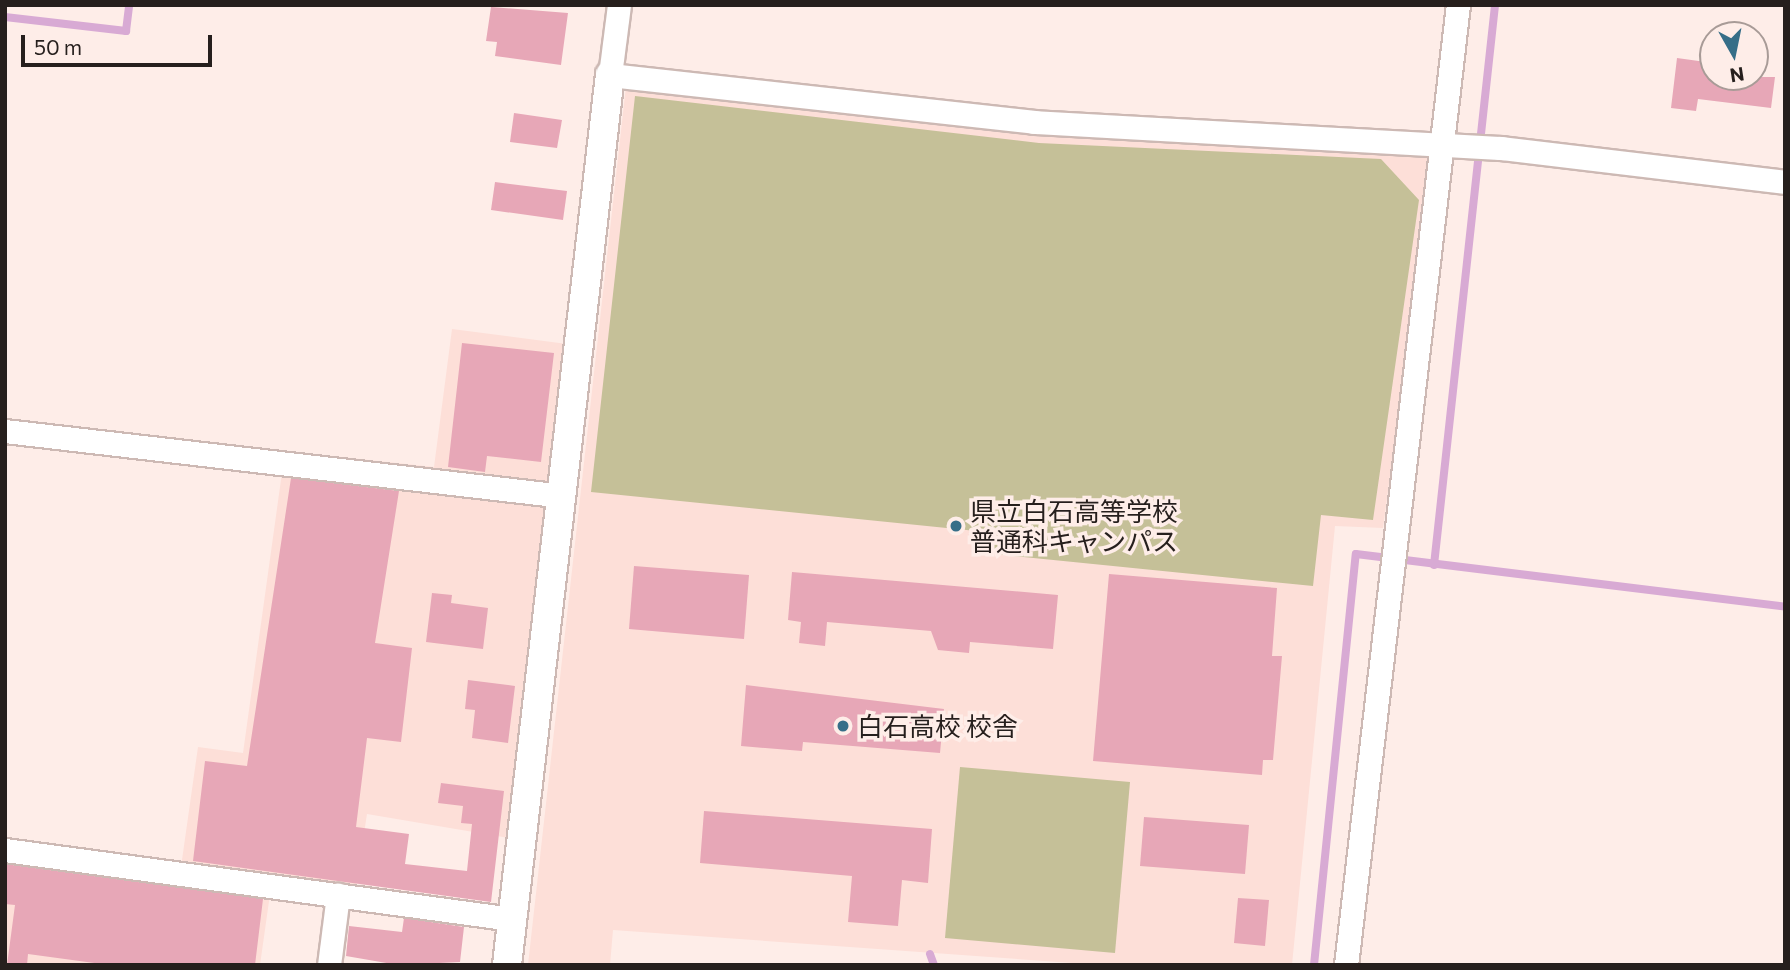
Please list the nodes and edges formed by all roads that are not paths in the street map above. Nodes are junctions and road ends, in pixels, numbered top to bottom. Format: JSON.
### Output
{"nodes":[{"id":1,"x":619,"y":5,"type":"edge"},
{"id":2,"x":1458,"y":5,"type":"edge"},
{"id":3,"x":610,"y":75,"type":"junction"},
{"id":4,"x":1453,"y":145,"type":"junction"},
{"id":5,"x":1785,"y":181,"type":"edge"},
{"id":6,"x":5,"y":431,"type":"edge"},
{"id":7,"x":563,"y":496,"type":"junction"},
{"id":8,"x":5,"y":850,"type":"edge"},
{"id":9,"x":338,"y":895,"type":"junction"},
{"id":10,"x":512,"y":919,"type":"junction"},
{"id":11,"x":329,"y":965,"type":"edge"},
{"id":12,"x":507,"y":965,"type":"edge"},
{"id":13,"x":1346,"y":965,"type":"edge"}],
"edges":[{"from":1,"to":3,"type":"street"},
{"from":2,"to":4,"type":"street"},
{"from":3,"to":4,"type":"street"},
{"from":3,"to":7,"type":"street"},
{"from":4,"to":5,"type":"street"},
{"from":4,"to":13,"type":"street"},
{"from":6,"to":7,"type":"street"},
{"from":7,"to":10,"type":"street"},
{"from":8,"to":9,"type":"street"},
{"from":9,"to":10,"type":"street"},
{"from":9,"to":11,"type":"street"},
{"from":10,"to":12,"type":"street"}]}
